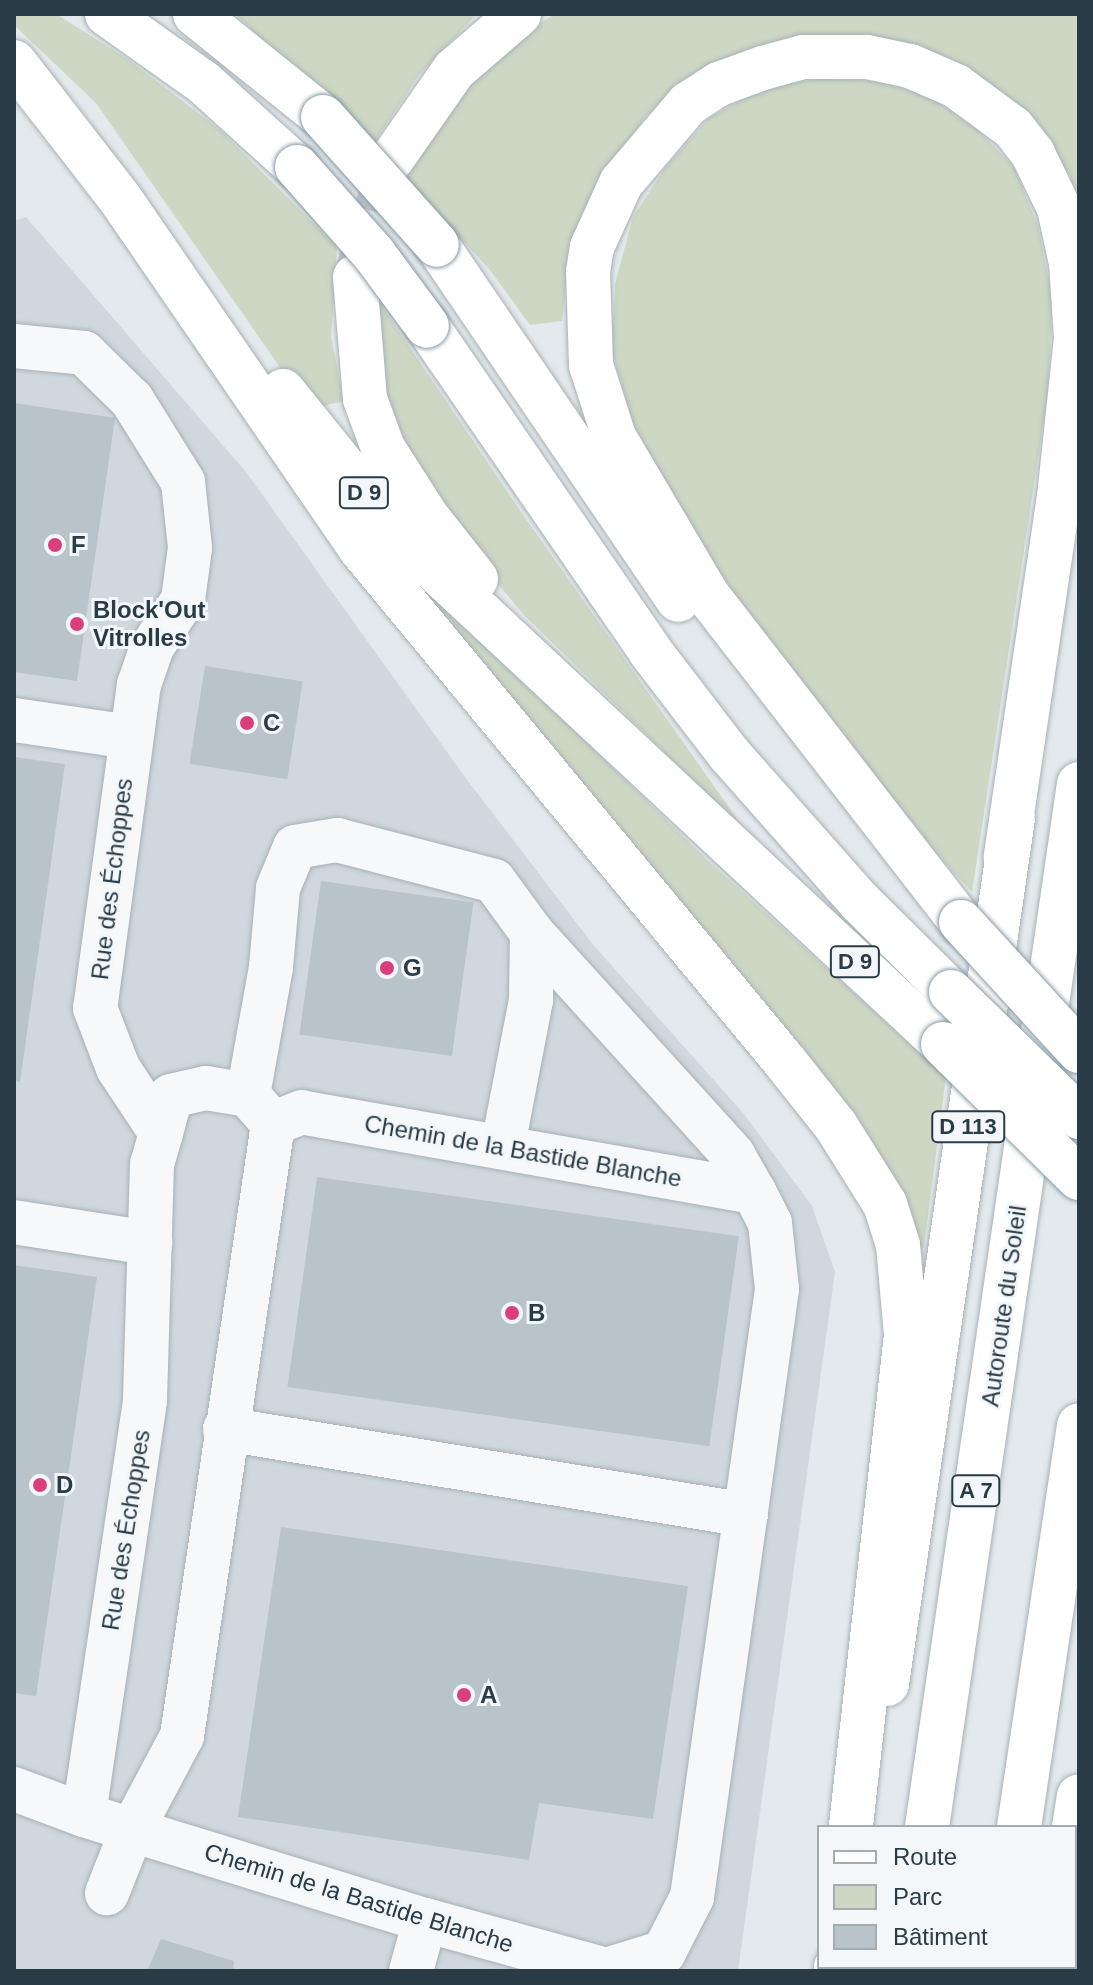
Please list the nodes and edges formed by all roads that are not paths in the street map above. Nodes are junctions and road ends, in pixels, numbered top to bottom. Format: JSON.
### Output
{"nodes":[{"id":1,"x":107,"y":14,"type":"edge"},
{"id":2,"x":195,"y":14,"type":"edge"},
{"id":3,"x":519,"y":14,"type":"edge"},
{"id":4,"x":14,"y":60,"type":"edge"},
{"id":5,"x":392,"y":159,"type":"tunnel mouth"},
{"id":6,"x":355,"y":277,"type":"tunnel mouth"},
{"id":7,"x":14,"y":346,"type":"edge"},
{"id":8,"x":1079,"y":450,"type":"edge"},
{"id":9,"x":14,"y":720,"type":"edge"},
{"id":10,"x":131,"y":737,"type":"junction"},
{"id":11,"x":1079,"y":784,"type":"edge"},
{"id":12,"x":1006,"y":857,"type":"junction"},
{"id":13,"x":767,"y":880,"type":"junction"},
{"id":14,"x":960,"y":929,"type":"junction"},
{"id":15,"x":532,"y":933,"type":"junction"},
{"id":16,"x":1079,"y":1051,"type":"edge"},
{"id":17,"x":260,"y":1110,"type":"junction"},
{"id":18,"x":1079,"y":1117,"type":"edge"},
{"id":19,"x":161,"y":1133,"type":"junction"},
{"id":20,"x":503,"y":1145,"type":"junction"},
{"id":21,"x":1079,"y":1178,"type":"edge"},
{"id":22,"x":754,"y":1192,"type":"junction"},
{"id":23,"x":14,"y":1222,"type":"edge"},
{"id":24,"x":150,"y":1243,"type":"junction"},
{"id":25,"x":1079,"y":1425,"type":"edge"},
{"id":26,"x":225,"y":1429,"type":"junction"},
{"id":27,"x":746,"y":1515,"type":"junction"},
{"id":28,"x":1079,"y":1796,"type":"edge"},
{"id":29,"x":17,"y":1799,"type":"edge"},
{"id":30,"x":84,"y":1815,"type":"junction"},
{"id":31,"x":851,"y":1825,"type":"edge"},
{"id":32,"x":866,"y":1825,"type":"edge"},
{"id":33,"x":927,"y":1825,"type":"edge"},
{"id":34,"x":1019,"y":1825,"type":"edge"},
{"id":35,"x":1074,"y":1825,"type":"edge"},
{"id":36,"x":132,"y":1830,"type":"junction"},
{"id":37,"x":107,"y":1893,"type":"dead end"},
{"id":38,"x":425,"y":1920,"type":"junction"},
{"id":39,"x":606,"y":1970,"type":"edge"},
{"id":40,"x":411,"y":1971,"type":"edge"}],
"edges":[{"from":1,"to":18,"type":"main road","number":"D 9","bridge":true},
{"from":2,"to":14,"type":"main road","bridge":true},
{"from":3,"to":5,"type":"main road"},
{"from":4,"to":13,"type":"main road","number":"D 9"},
{"from":4,"to":31,"type":"main road"},
{"from":6,"to":13,"type":"main road","number":"D 9"},
{"from":7,"to":10,"type":"street","name":"Rue des Échoppes"},
{"from":8,"to":12,"type":"main road","number":"D 113"},
{"from":9,"to":10,"type":"street"},
{"from":10,"to":19,"type":"street","name":"Rue des Échoppes"},
{"from":11,"to":33,"type":"main road","name":"Autoroute du Soleil","number":"A 7"},
{"from":12,"to":14,"type":"main road"},
{"from":12,"to":32,"type":"main road","number":"D 113"},
{"from":13,"to":21,"type":"main road","number":"D 9","bridge":true},
{"from":14,"to":16,"type":"main road","bridge":true},
{"from":15,"to":17,"type":"street"},
{"from":15,"to":20,"type":"street"},
{"from":15,"to":22,"type":"street"},
{"from":17,"to":19,"type":"street"},
{"from":17,"to":20,"type":"street","name":"Chemin de la Bastide Blanche"},
{"from":17,"to":26,"type":"street"},
{"from":19,"to":24,"type":"street","name":"Rue des Échoppes"},
{"from":20,"to":22,"type":"street","name":"Chemin de la Bastide Blanche"},
{"from":22,"to":27,"type":"street","name":"Chemin de la Bastide Blanche"},
{"from":23,"to":24,"type":"street"},
{"from":24,"to":30,"type":"street","name":"Rue des Échoppes"},
{"from":25,"to":34,"type":"main road"},
{"from":26,"to":27,"type":"street"},
{"from":26,"to":36,"type":"street"},
{"from":27,"to":39,"type":"street","name":"Chemin de la Bastide Blanche"},
{"from":28,"to":35,"type":"main road"},
{"from":29,"to":30,"type":"street","name":"Chemin de la Bastide Blanche"},
{"from":30,"to":36,"type":"street","name":"Chemin de la Bastide Blanche"},
{"from":36,"to":37,"type":"street"},
{"from":36,"to":38,"type":"street","name":"Chemin de la Bastide Blanche"},
{"from":38,"to":39,"type":"street","name":"Chemin de la Bastide Blanche"},
{"from":38,"to":40,"type":"street"}]}
